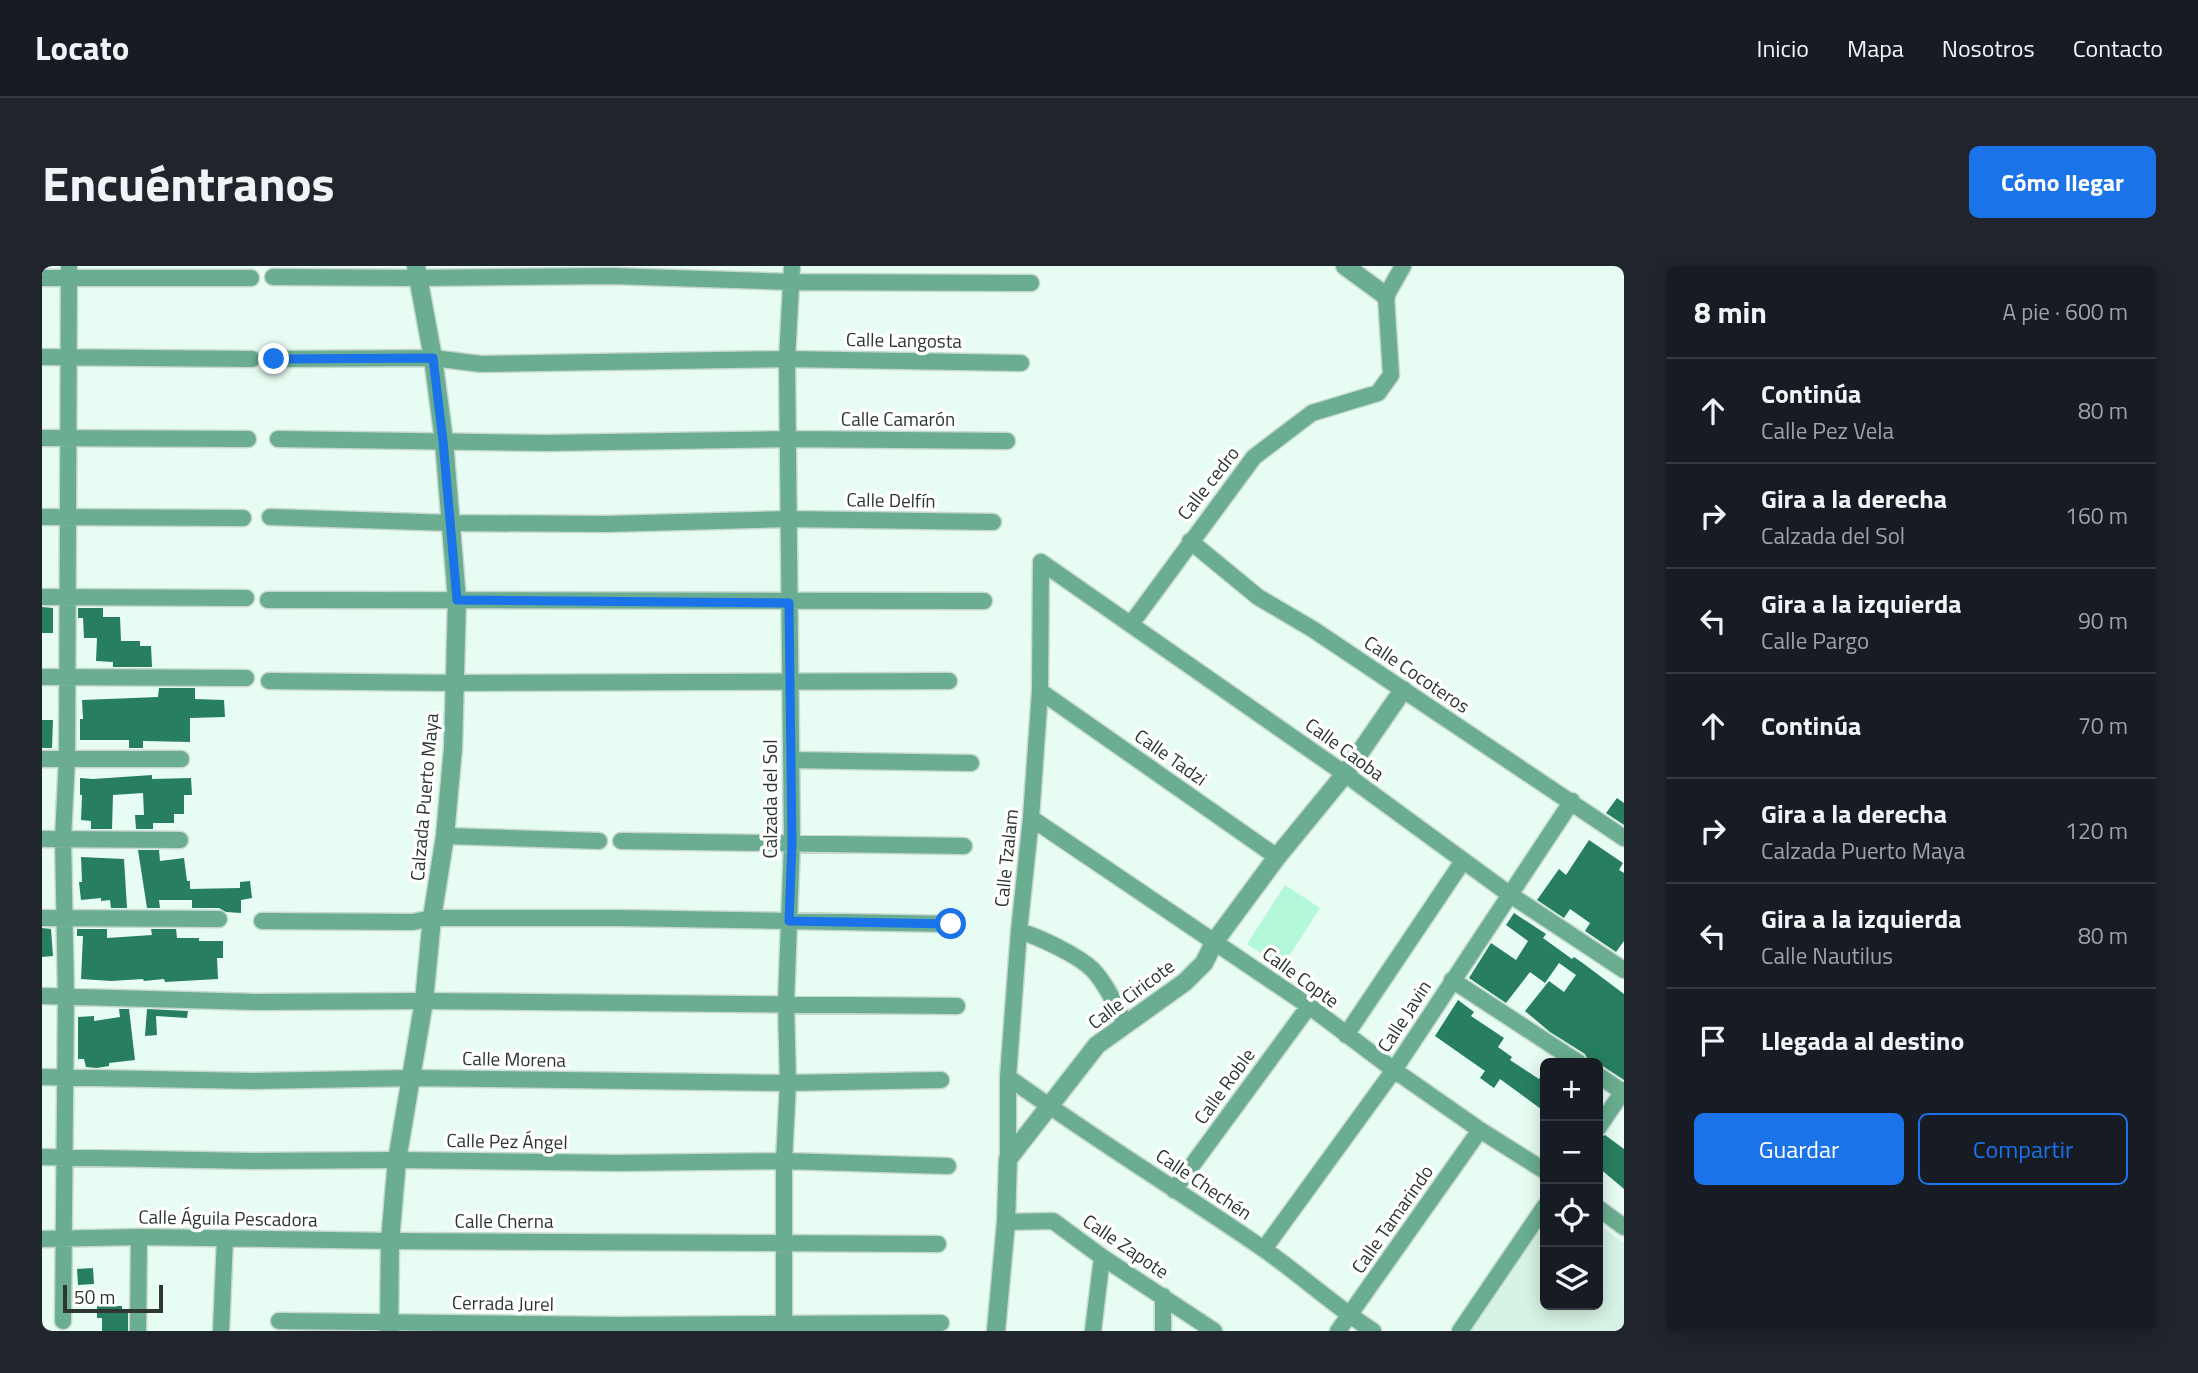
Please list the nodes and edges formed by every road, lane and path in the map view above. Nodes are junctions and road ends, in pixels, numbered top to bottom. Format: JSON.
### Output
{"nodes":[{"id":1,"x":1345,"y":266,"type":"edge"},
{"id":2,"x":1403,"y":266,"type":"edge"},
{"id":3,"x":69,"y":272,"type":"edge"},
{"id":4,"x":417,"y":272,"type":"edge"},
{"id":5,"x":792,"y":274,"type":"edge"},
{"id":6,"x":273,"y":277,"type":"dead end"},
{"id":7,"x":42,"y":278,"type":"edge"},
{"id":8,"x":251,"y":278,"type":"dead end"},
{"id":9,"x":1031,"y":283,"type":"dead end"},
{"id":10,"x":1387,"y":296,"type":"junction"},
{"id":11,"x":42,"y":357,"type":"edge"},
{"id":12,"x":70,"y":357,"type":"junction"},
{"id":13,"x":433,"y":358,"type":"junction"},
{"id":14,"x":251,"y":359,"type":"dead end"},
{"id":15,"x":274,"y":359,"type":"dead end"},
{"id":16,"x":787,"y":359,"type":"junction"},
{"id":17,"x":1021,"y":363,"type":"dead end"},
{"id":18,"x":42,"y":438,"type":"edge"},
{"id":19,"x":68,"y":438,"type":"junction"},
{"id":20,"x":248,"y":439,"type":"dead end"},
{"id":21,"x":278,"y":439,"type":"dead end"},
{"id":22,"x":788,"y":439,"type":"junction"},
{"id":23,"x":443,"y":441,"type":"junction"},
{"id":24,"x":1007,"y":441,"type":"dead end"},
{"id":25,"x":42,"y":517,"type":"edge"},
{"id":26,"x":68,"y":517,"type":"junction"},
{"id":27,"x":270,"y":517,"type":"dead end"},
{"id":28,"x":243,"y":518,"type":"dead end"},
{"id":29,"x":788,"y":519,"type":"junction"},
{"id":30,"x":993,"y":522,"type":"dead end"},
{"id":31,"x":451,"y":523,"type":"junction"},
{"id":32,"x":1190,"y":541,"type":"junction"},
{"id":33,"x":1041,"y":562,"type":"joint"},
{"id":34,"x":42,"y":597,"type":"edge"},
{"id":35,"x":66,"y":597,"type":"junction"},
{"id":36,"x":246,"y":598,"type":"dead end"},
{"id":37,"x":268,"y":600,"type":"dead end"},
{"id":38,"x":457,"y":600,"type":"junction"},
{"id":39,"x":984,"y":601,"type":"dead end"},
{"id":40,"x":789,"y":603,"type":"junction"},
{"id":41,"x":1131,"y":624,"type":"junction"},
{"id":42,"x":42,"y":677,"type":"edge"},
{"id":43,"x":66,"y":677,"type":"junction"},
{"id":44,"x":246,"y":678,"type":"dead end"},
{"id":45,"x":269,"y":681,"type":"dead end"},
{"id":46,"x":790,"y":681,"type":"junction"},
{"id":47,"x":949,"y":681,"type":"dead end"},
{"id":48,"x":455,"y":683,"type":"junction"},
{"id":49,"x":1403,"y":690,"type":"junction"},
{"id":50,"x":1040,"y":691,"type":"junction"},
{"id":51,"x":67,"y":758,"type":"junction"},
{"id":52,"x":42,"y":759,"type":"edge"},
{"id":53,"x":181,"y":760,"type":"dead end"},
{"id":54,"x":791,"y":760,"type":"junction"},
{"id":55,"x":971,"y":763,"type":"dead end"},
{"id":56,"x":1345,"y":774,"type":"junction"},
{"id":57,"x":1572,"y":801,"type":"junction"},
{"id":58,"x":1031,"y":818,"type":"junction"},
{"id":59,"x":445,"y":836,"type":"junction"},
{"id":60,"x":1624,"y":838,"type":"edge"},
{"id":61,"x":42,"y":839,"type":"edge"},
{"id":62,"x":63,"y":839,"type":"junction"},
{"id":63,"x":180,"y":840,"type":"dead end"},
{"id":64,"x":599,"y":841,"type":"dead end"},
{"id":65,"x":621,"y":841,"type":"dead end"},
{"id":66,"x":792,"y":843,"type":"junction"},
{"id":67,"x":964,"y":846,"type":"dead end"},
{"id":68,"x":1277,"y":857,"type":"junction"},
{"id":69,"x":1463,"y":861,"type":"junction"},
{"id":70,"x":1509,"y":894,"type":"junction"},
{"id":71,"x":42,"y":918,"type":"edge"},
{"id":72,"x":66,"y":918,"type":"junction"},
{"id":73,"x":432,"y":918,"type":"junction"},
{"id":74,"x":219,"y":919,"type":"dead end"},
{"id":75,"x":262,"y":921,"type":"dead end"},
{"id":76,"x":789,"y":921,"type":"junction"},
{"id":77,"x":951,"y":924,"type":"dead end"},
{"id":78,"x":1019,"y":931,"type":"junction"},
{"id":79,"x":1215,"y":941,"type":"junction"},
{"id":80,"x":1624,"y":970,"type":"edge"},
{"id":81,"x":1452,"y":980,"type":"junction"},
{"id":82,"x":42,"y":996,"type":"edge"},
{"id":83,"x":66,"y":996,"type":"junction"},
{"id":84,"x":424,"y":1001,"type":"junction"},
{"id":85,"x":786,"y":1003,"type":"junction"},
{"id":86,"x":957,"y":1006,"type":"dead end"},
{"id":87,"x":1308,"y":1006,"type":"junction"},
{"id":88,"x":1125,"y":1023,"type":"junction"},
{"id":89,"x":1346,"y":1035,"type":"junction"},
{"id":90,"x":1571,"y":1058,"type":"edge"},
{"id":91,"x":1394,"y":1070,"type":"junction"},
{"id":92,"x":42,"y":1077,"type":"edge"},
{"id":93,"x":65,"y":1077,"type":"junction"},
{"id":94,"x":1008,"y":1077,"type":"junction"},
{"id":95,"x":1603,"y":1078,"type":"edge"},
{"id":96,"x":412,"y":1079,"type":"junction"},
{"id":97,"x":940,"y":1080,"type":"dead end"},
{"id":98,"x":788,"y":1083,"type":"junction"},
{"id":99,"x":1624,"y":1091,"type":"edge"},
{"id":100,"x":1050,"y":1107,"type":"junction"},
{"id":101,"x":1603,"y":1121,"type":"edge"},
{"id":102,"x":1480,"y":1130,"type":"junction"},
{"id":103,"x":42,"y":1157,"type":"edge"},
{"id":104,"x":63,"y":1157,"type":"junction"},
{"id":105,"x":1008,"y":1159,"type":"junction"},
{"id":106,"x":397,"y":1160,"type":"junction"},
{"id":107,"x":784,"y":1161,"type":"junction"},
{"id":108,"x":948,"y":1166,"type":"dead end"},
{"id":109,"x":1540,"y":1168,"type":"edge"},
{"id":110,"x":1174,"y":1190,"type":"junction"},
{"id":111,"x":1603,"y":1212,"type":"edge"},
{"id":112,"x":1540,"y":1213,"type":"edge"},
{"id":113,"x":1006,"y":1222,"type":"junction"},
{"id":114,"x":1624,"y":1227,"type":"edge"},
{"id":115,"x":139,"y":1237,"type":"junction"},
{"id":116,"x":225,"y":1238,"type":"junction"},
{"id":117,"x":42,"y":1239,"type":"edge"},
{"id":118,"x":64,"y":1239,"type":"junction"},
{"id":119,"x":390,"y":1241,"type":"junction"},
{"id":120,"x":785,"y":1243,"type":"junction"},
{"id":121,"x":938,"y":1244,"type":"dead end"},
{"id":122,"x":1264,"y":1249,"type":"junction"},
{"id":123,"x":1101,"y":1257,"type":"junction"},
{"id":124,"x":1163,"y":1296,"type":"junction"},
{"id":125,"x":1350,"y":1317,"type":"junction"},
{"id":126,"x":62,"y":1321,"type":"dead end"},
{"id":127,"x":279,"y":1321,"type":"dead end"},
{"id":128,"x":941,"y":1323,"type":"dead end"},
{"id":129,"x":389,"y":1327,"type":"edge"},
{"id":130,"x":784,"y":1327,"type":"edge"},
{"id":131,"x":138,"y":1331,"type":"edge"},
{"id":132,"x":221,"y":1331,"type":"edge"},
{"id":133,"x":996,"y":1331,"type":"edge"},
{"id":134,"x":1093,"y":1331,"type":"edge"},
{"id":135,"x":1163,"y":1331,"type":"edge"},
{"id":136,"x":1214,"y":1331,"type":"edge"},
{"id":137,"x":1339,"y":1331,"type":"edge"},
{"id":138,"x":1373,"y":1331,"type":"edge"},
{"id":139,"x":1460,"y":1331,"type":"edge"}],
"edges":[{"from":1,"to":10,"type":"street"},
{"from":2,"to":10,"type":"street"},
{"from":3,"to":7,"type":"street"},
{"from":3,"to":8,"type":"street"},
{"from":3,"to":12,"type":"street"},
{"from":4,"to":5,"type":"street"},
{"from":4,"to":6,"type":"street"},
{"from":4,"to":13,"type":"street","name":"Calzada Puerto Maya"},
{"from":5,"to":9,"type":"street"},
{"from":5,"to":16,"type":"street","name":"Calzada del Sol"},
{"from":10,"to":32,"type":"street","name":"Calle cedro"},
{"from":11,"to":12,"type":"street"},
{"from":12,"to":14,"type":"street"},
{"from":12,"to":19,"type":"street"},
{"from":13,"to":15,"type":"street","name":"Calle Langosta"},
{"from":13,"to":16,"type":"street","name":"Calle Langosta"},
{"from":13,"to":23,"type":"street","name":"Calzada Puerto Maya"},
{"from":16,"to":17,"type":"street","name":"Calle Langosta"},
{"from":16,"to":22,"type":"street","name":"Calzada del Sol"},
{"from":18,"to":19,"type":"street"},
{"from":19,"to":20,"type":"street"},
{"from":19,"to":26,"type":"street"},
{"from":21,"to":23,"type":"street","name":"Calle Camarón"},
{"from":22,"to":23,"type":"street","name":"Calle Camarón"},
{"from":22,"to":24,"type":"street","name":"Calle Camarón"},
{"from":22,"to":29,"type":"street","name":"Calzada del Sol"},
{"from":23,"to":31,"type":"street","name":"Calzada Puerto Maya"},
{"from":25,"to":26,"type":"street"},
{"from":26,"to":28,"type":"street"},
{"from":26,"to":35,"type":"street"},
{"from":27,"to":31,"type":"street","name":"Calle Delfín"},
{"from":29,"to":30,"type":"street","name":"Calle Delfín"},
{"from":29,"to":31,"type":"street","name":"Calle Delfín"},
{"from":29,"to":40,"type":"street","name":"Calzada del Sol"},
{"from":31,"to":38,"type":"street","name":"Calzada Puerto Maya"},
{"from":32,"to":41,"type":"street","name":"Calle cedro"},
{"from":32,"to":49,"type":"street","name":"Calle Cocoteros"},
{"from":33,"to":41,"type":"street","name":"Calle Caoba"},
{"from":33,"to":50,"type":"street","name":"Calle Tzalam"},
{"from":34,"to":35,"type":"street"},
{"from":35,"to":36,"type":"street"},
{"from":35,"to":43,"type":"street"},
{"from":37,"to":38,"type":"street"},
{"from":38,"to":40,"type":"street"},
{"from":38,"to":48,"type":"street","name":"Calzada Puerto Maya"},
{"from":39,"to":40,"type":"street"},
{"from":40,"to":46,"type":"street","name":"Calzada del Sol"},
{"from":41,"to":56,"type":"street","name":"Calle Caoba"},
{"from":42,"to":43,"type":"street"},
{"from":43,"to":44,"type":"street"},
{"from":43,"to":51,"type":"street"},
{"from":45,"to":48,"type":"street"},
{"from":46,"to":47,"type":"street"},
{"from":46,"to":48,"type":"street"},
{"from":46,"to":54,"type":"street","name":"Calzada del Sol"},
{"from":48,"to":59,"type":"street","name":"Calzada Puerto Maya"},
{"from":49,"to":56,"type":"street","name":"Calle Ciricote"},
{"from":49,"to":57,"type":"street","name":"Calle Cocoteros"},
{"from":50,"to":58,"type":"street","name":"Calle Tzalam"},
{"from":50,"to":68,"type":"street","name":"Calle Tadzi"},
{"from":51,"to":52,"type":"street"},
{"from":51,"to":53,"type":"street"},
{"from":51,"to":62,"type":"street"},
{"from":54,"to":55,"type":"street"},
{"from":54,"to":66,"type":"street","name":"Calzada del Sol"},
{"from":56,"to":68,"type":"street","name":"Calle Ciricote"},
{"from":56,"to":69,"type":"street","name":"Calle Caoba"},
{"from":57,"to":60,"type":"street","name":"Calle Cocoteros"},
{"from":57,"to":70,"type":"street","name":"Calle Javin"},
{"from":58,"to":78,"type":"street","name":"Calle Tzalam"},
{"from":58,"to":79,"type":"street","name":"Calle Copte"},
{"from":59,"to":64,"type":"street"},
{"from":59,"to":73,"type":"street","name":"Calzada Puerto Maya"},
{"from":61,"to":62,"type":"street"},
{"from":62,"to":63,"type":"street"},
{"from":62,"to":72,"type":"street"},
{"from":65,"to":66,"type":"street"},
{"from":66,"to":67,"type":"street"},
{"from":66,"to":76,"type":"street","name":"Calzada del Sol"},
{"from":68,"to":79,"type":"street","name":"Calle Ciricote"},
{"from":69,"to":70,"type":"street","name":"Calle Caoba"},
{"from":69,"to":89,"type":"street"},
{"from":70,"to":80,"type":"street","name":"Calle Caoba"},
{"from":70,"to":81,"type":"street","name":"Calle Javin"},
{"from":71,"to":72,"type":"street"},
{"from":72,"to":74,"type":"street"},
{"from":72,"to":83,"type":"street"},
{"from":73,"to":75,"type":"street"},
{"from":73,"to":76,"type":"street"},
{"from":73,"to":84,"type":"street","name":"Calzada Puerto Maya"},
{"from":76,"to":77,"type":"street"},
{"from":76,"to":85,"type":"street","name":"Calzada del Sol"},
{"from":78,"to":88,"type":"street"},
{"from":78,"to":94,"type":"street","name":"Calle Tzalam"},
{"from":79,"to":87,"type":"street","name":"Calle Copte"},
{"from":79,"to":88,"type":"street","name":"Calle Ciricote"},
{"from":81,"to":90,"type":"street"},
{"from":81,"to":91,"type":"street","name":"Calle Javin"},
{"from":82,"to":83,"type":"street"},
{"from":83,"to":84,"type":"street"},
{"from":83,"to":93,"type":"street"},
{"from":84,"to":85,"type":"street"},
{"from":84,"to":96,"type":"street","name":"Calzada Puerto Maya"},
{"from":85,"to":86,"type":"street"},
{"from":85,"to":98,"type":"street","name":"Calzada del Sol"},
{"from":87,"to":89,"type":"street","name":"Calle Copte"},
{"from":87,"to":110,"type":"street","name":"Calle Roble"},
{"from":88,"to":100,"type":"street","name":"Calle Ciricote"},
{"from":89,"to":91,"type":"street","name":"Calle Copte"},
{"from":91,"to":102,"type":"street","name":"Calle Copte"},
{"from":91,"to":122,"type":"street","name":"Calle Javin"},
{"from":92,"to":93,"type":"street","name":"Calle Morena"},
{"from":93,"to":96,"type":"street","name":"Calle Morena"},
{"from":93,"to":104,"type":"street"},
{"from":94,"to":100,"type":"street","name":"Calle Chechén"},
{"from":94,"to":105,"type":"street","name":"Calle Tzalam"},
{"from":95,"to":99,"type":"street"},
{"from":96,"to":98,"type":"street","name":"Calle Morena"},
{"from":96,"to":106,"type":"street","name":"Calzada Puerto Maya"},
{"from":97,"to":98,"type":"street","name":"Calle Morena"},
{"from":98,"to":107,"type":"street","name":"Calzada del Sol"},
{"from":99,"to":101,"type":"street"},
{"from":100,"to":105,"type":"street","name":"Calle Ciricote"},
{"from":100,"to":110,"type":"street","name":"Calle Chechén"},
{"from":102,"to":109,"type":"street","name":"Calle Copte"},
{"from":102,"to":125,"type":"street","name":"Calle Tamarindo"},
{"from":103,"to":104,"type":"street","name":"Calle Pez Ángel"},
{"from":104,"to":106,"type":"street","name":"Calle Pez Ángel"},
{"from":104,"to":118,"type":"street"},
{"from":105,"to":113,"type":"street"},
{"from":106,"to":107,"type":"street","name":"Calle Pez Ángel"},
{"from":106,"to":119,"type":"street","name":"Calzada Puerto Maya"},
{"from":107,"to":108,"type":"street","name":"Calle Pez Ángel"},
{"from":107,"to":120,"type":"street","name":"Calzada del Sol"},
{"from":110,"to":122,"type":"street","name":"Calle Chechén"},
{"from":111,"to":114,"type":"street"},
{"from":112,"to":139,"type":"street"},
{"from":113,"to":123,"type":"street","name":"Calle Zapote"},
{"from":113,"to":133,"type":"street"},
{"from":115,"to":116,"type":"street","name":"Calle Águila Pescadora"},
{"from":115,"to":118,"type":"street","name":"Calle Águila Pescadora"},
{"from":115,"to":131,"type":"street"},
{"from":116,"to":119,"type":"street","name":"Calle Águila Pescadora"},
{"from":116,"to":132,"type":"street"},
{"from":117,"to":118,"type":"street","name":"Calle Águila Pescadora"},
{"from":118,"to":126,"type":"street"},
{"from":119,"to":120,"type":"street","name":"Calle Cherna"},
{"from":119,"to":129,"type":"street","name":"Calzada Puerto Maya"},
{"from":120,"to":121,"type":"street","name":"Calle Cherna"},
{"from":120,"to":130,"type":"street","name":"Calzada del Sol"},
{"from":122,"to":125,"type":"street","name":"Calle Chechén"},
{"from":123,"to":124,"type":"street","name":"Calle Zapote"},
{"from":123,"to":134,"type":"street"},
{"from":124,"to":135,"type":"street"},
{"from":124,"to":136,"type":"street","name":"Calle Zapote"},
{"from":125,"to":137,"type":"street","name":"Calle Tamarindo"},
{"from":125,"to":138,"type":"street","name":"Calle Chechén"},
{"from":127,"to":129,"type":"street","name":"Cerrada Jurel"},
{"from":128,"to":130,"type":"street","name":"Cerrada Jurel"},
{"from":129,"to":130,"type":"street","name":"Cerrada Jurel"}]}
